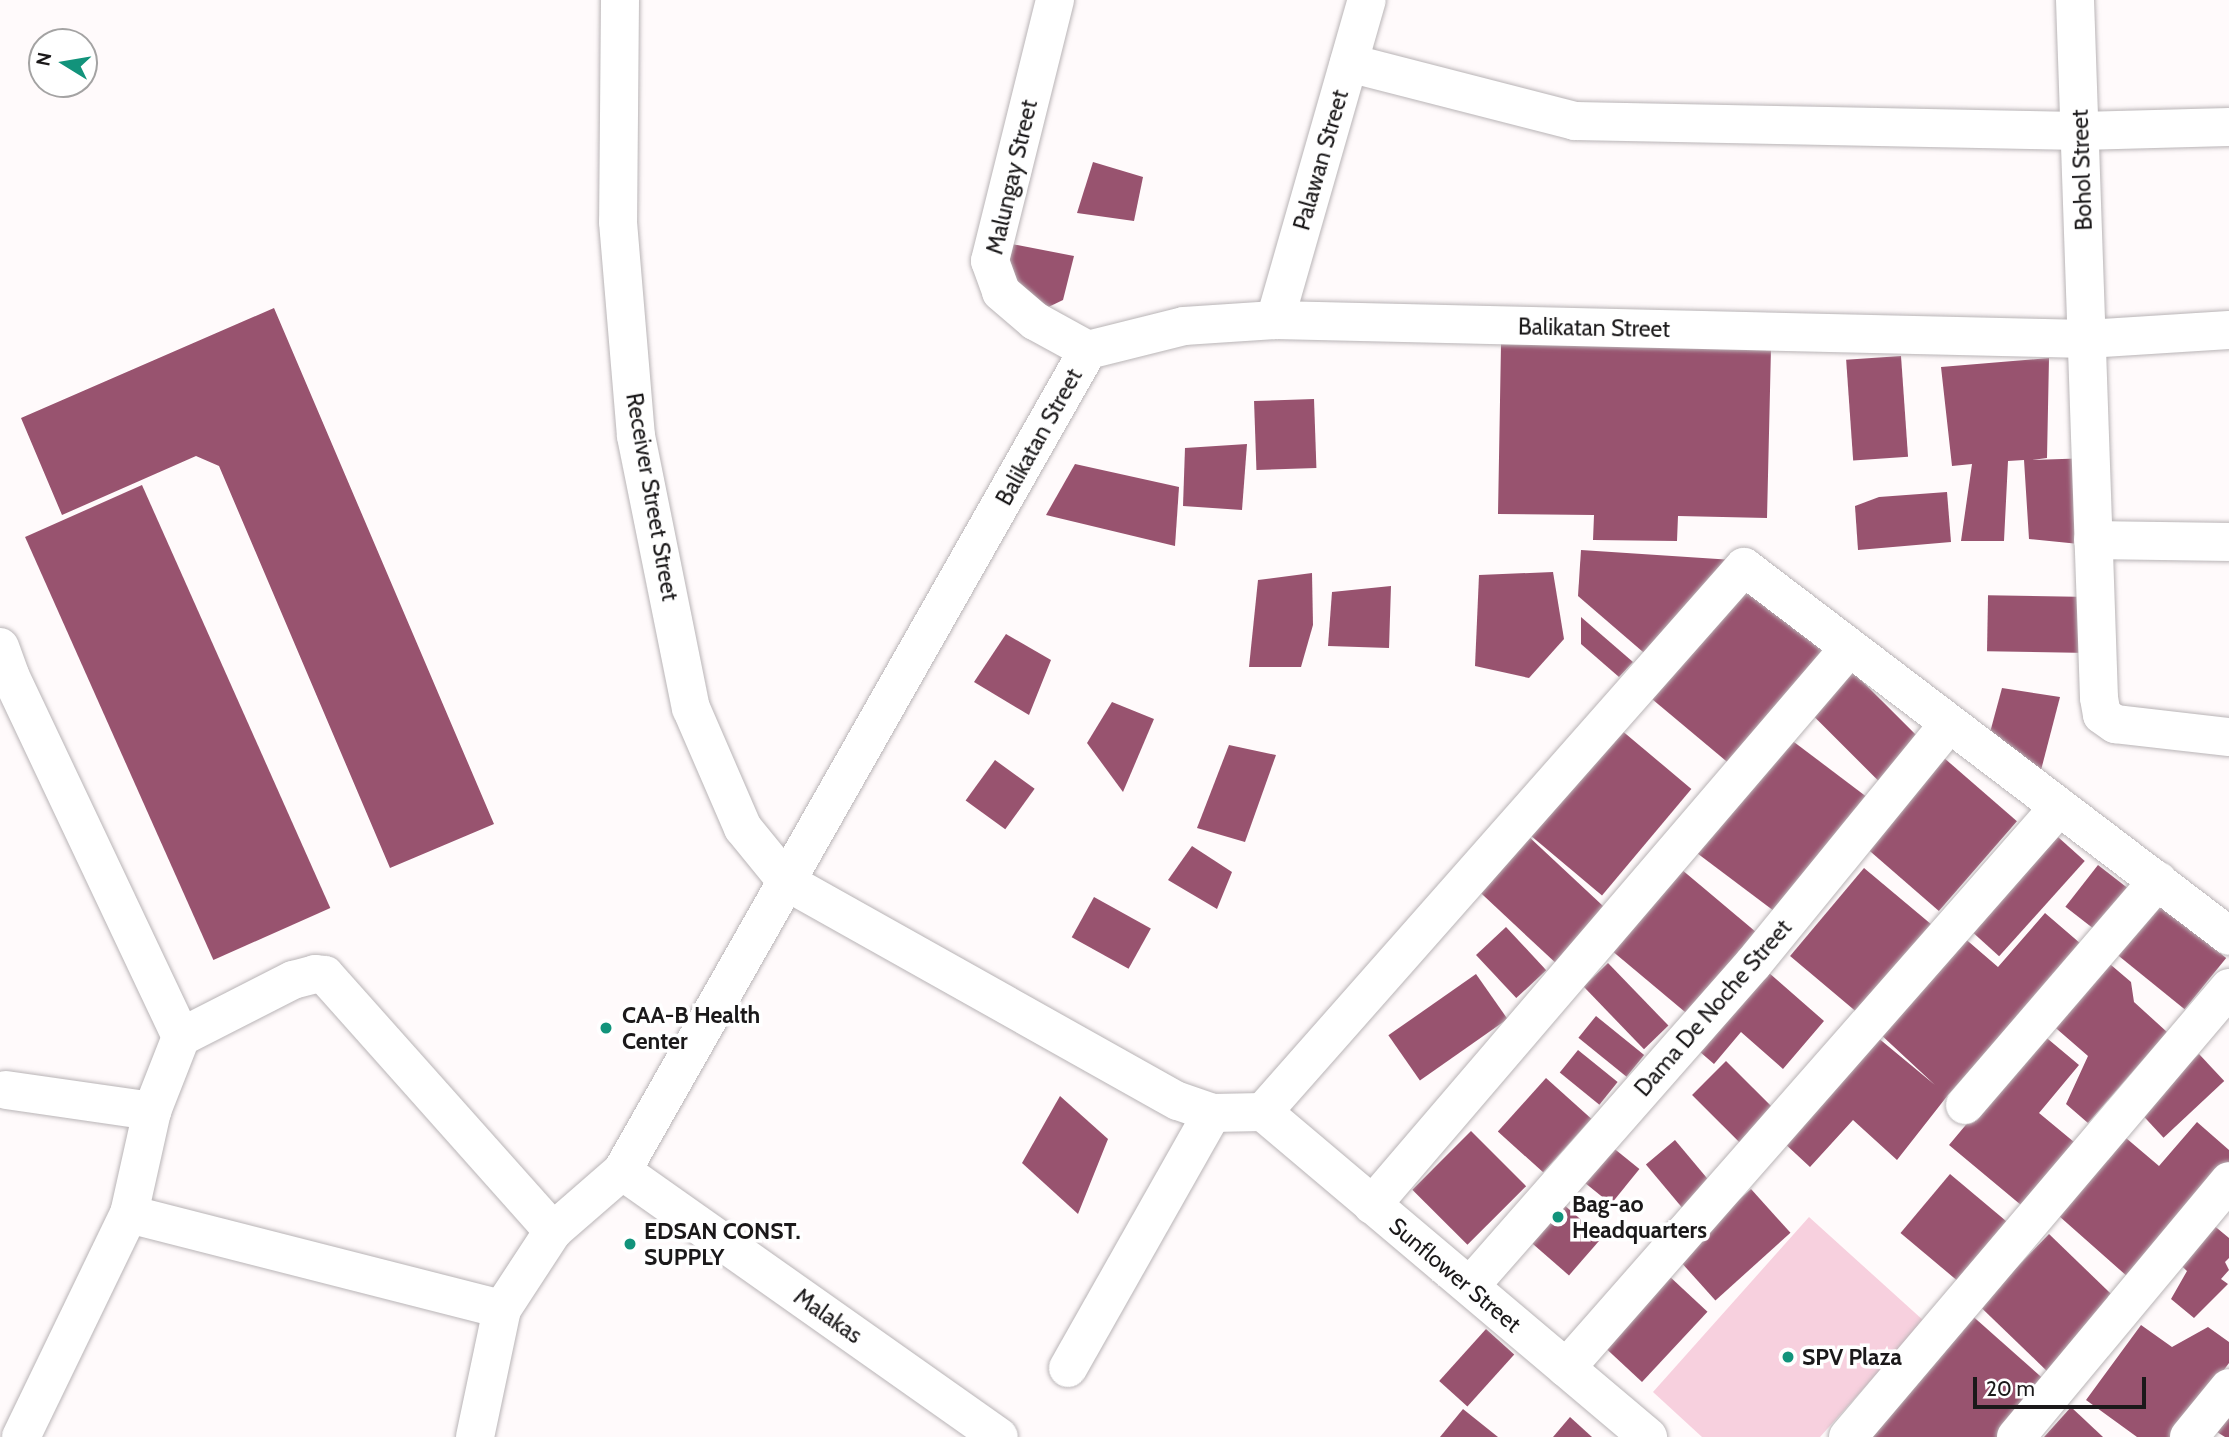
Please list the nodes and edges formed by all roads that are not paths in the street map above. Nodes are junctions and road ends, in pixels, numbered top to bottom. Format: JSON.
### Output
{"nodes":[{"id":1,"x":620,"y":0,"type":"edge"},
{"id":2,"x":1055,"y":0,"type":"edge"},
{"id":3,"x":1367,"y":0,"type":"edge"},
{"id":4,"x":2076,"y":0,"type":"edge"},
{"id":5,"x":1349,"y":63,"type":"junction"},
{"id":6,"x":2229,"y":127,"type":"edge"},
{"id":7,"x":2080,"y":131,"type":"junction"},
{"id":8,"x":1275,"y":320,"type":"junction"},
{"id":9,"x":2229,"y":330,"type":"edge"},
{"id":10,"x":2087,"y":340,"type":"junction"},
{"id":11,"x":1088,"y":350,"type":"junction"},
{"id":12,"x":2093,"y":540,"type":"junction"},
{"id":13,"x":2229,"y":542,"type":"edge"},
{"id":14,"x":1849,"y":648,"type":"junction"},
{"id":15,"x":3,"y":668,"type":"edge"},
{"id":16,"x":1949,"y":724,"type":"junction"},
{"id":17,"x":2229,"y":737,"type":"edge"},
{"id":18,"x":2059,"y":807,"type":"junction"},
{"id":19,"x":2158,"y":881,"type":"junction"},
{"id":20,"x":787,"y":882,"type":"junction"},
{"id":21,"x":2229,"y":936,"type":"edge"},
{"id":22,"x":2229,"y":988,"type":"edge"},
{"id":23,"x":181,"y":1037,"type":"junction"},
{"id":24,"x":6,"y":1090,"type":"dead end"},
{"id":25,"x":1965,"y":1105,"type":"dead end"},
{"id":26,"x":152,"y":1111,"type":"junction"},
{"id":27,"x":1263,"y":1112,"type":"junction"},
{"id":28,"x":1212,"y":1113,"type":"junction"},
{"id":29,"x":622,"y":1171,"type":"junction"},
{"id":30,"x":2229,"y":1181,"type":"edge"},
{"id":31,"x":1372,"y":1205,"type":"junction"},
{"id":32,"x":129,"y":1214,"type":"junction"},
{"id":33,"x":553,"y":1231,"type":"junction"},
{"id":34,"x":1469,"y":1286,"type":"junction"},
{"id":35,"x":502,"y":1309,"type":"junction"},
{"id":36,"x":1068,"y":1368,"type":"dead end"},
{"id":37,"x":1566,"y":1368,"type":"junction"},
{"id":38,"x":2229,"y":1388,"type":"edge"},
{"id":39,"x":21,"y":1437,"type":"edge"},
{"id":40,"x":475,"y":1437,"type":"edge"},
{"id":41,"x":999,"y":1437,"type":"edge"},
{"id":42,"x":1648,"y":1437,"type":"edge"},
{"id":43,"x":1847,"y":1437,"type":"edge"},
{"id":44,"x":2017,"y":1437,"type":"edge"},
{"id":45,"x":2189,"y":1437,"type":"edge"}],
"edges":[{"from":1,"to":20,"type":"street","name":"Receiver Street Street"},
{"from":2,"to":11,"type":"street","name":"Malungay Street"},
{"from":3,"to":5,"type":"street","name":"Palawan Street"},
{"from":4,"to":7,"type":"street","name":"Bohol Street"},
{"from":5,"to":7,"type":"street"},
{"from":5,"to":8,"type":"street","name":"Palawan Street"},
{"from":6,"to":7,"type":"street"},
{"from":7,"to":10,"type":"street","name":"Bohol Street"},
{"from":8,"to":10,"type":"street","name":"Balikatan Street"},
{"from":8,"to":11,"type":"street","name":"Balikatan Street"},
{"from":9,"to":10,"type":"street","name":"Balikatan Street"},
{"from":10,"to":12,"type":"street","name":"Bohol Street"},
{"from":11,"to":20,"type":"street","name":"Balikatan Street"},
{"from":12,"to":13,"type":"street"},
{"from":12,"to":17,"type":"street","name":"Bohol Street"},
{"from":14,"to":16,"type":"street"},
{"from":14,"to":27,"type":"street"},
{"from":14,"to":31,"type":"street"},
{"from":15,"to":23,"type":"street"},
{"from":16,"to":18,"type":"street"},
{"from":16,"to":34,"type":"street","name":"Dama De Noche Street"},
{"from":18,"to":19,"type":"street"},
{"from":18,"to":37,"type":"street"},
{"from":19,"to":21,"type":"street"},
{"from":19,"to":25,"type":"street"},
{"from":20,"to":28,"type":"street"},
{"from":20,"to":29,"type":"street","name":"Balikatan Street"},
{"from":22,"to":43,"type":"street"},
{"from":23,"to":26,"type":"street"},
{"from":23,"to":33,"type":"street"},
{"from":24,"to":26,"type":"street"},
{"from":26,"to":32,"type":"street"},
{"from":27,"to":28,"type":"street"},
{"from":27,"to":31,"type":"street","name":"Sunflower Street"},
{"from":28,"to":36,"type":"street"},
{"from":29,"to":33,"type":"street","name":"Balikatan Street"},
{"from":29,"to":41,"type":"street","name":"Malakas"},
{"from":30,"to":44,"type":"street"},
{"from":31,"to":34,"type":"street","name":"Sunflower Street"},
{"from":32,"to":35,"type":"street"},
{"from":32,"to":39,"type":"street"},
{"from":33,"to":35,"type":"street","name":"Balikatan Street"},
{"from":34,"to":37,"type":"street","name":"Sunflower Street"},
{"from":35,"to":40,"type":"street","name":"Balikatan Street"},
{"from":37,"to":42,"type":"street","name":"Sunflower Street"},
{"from":38,"to":45,"type":"street"}]}
